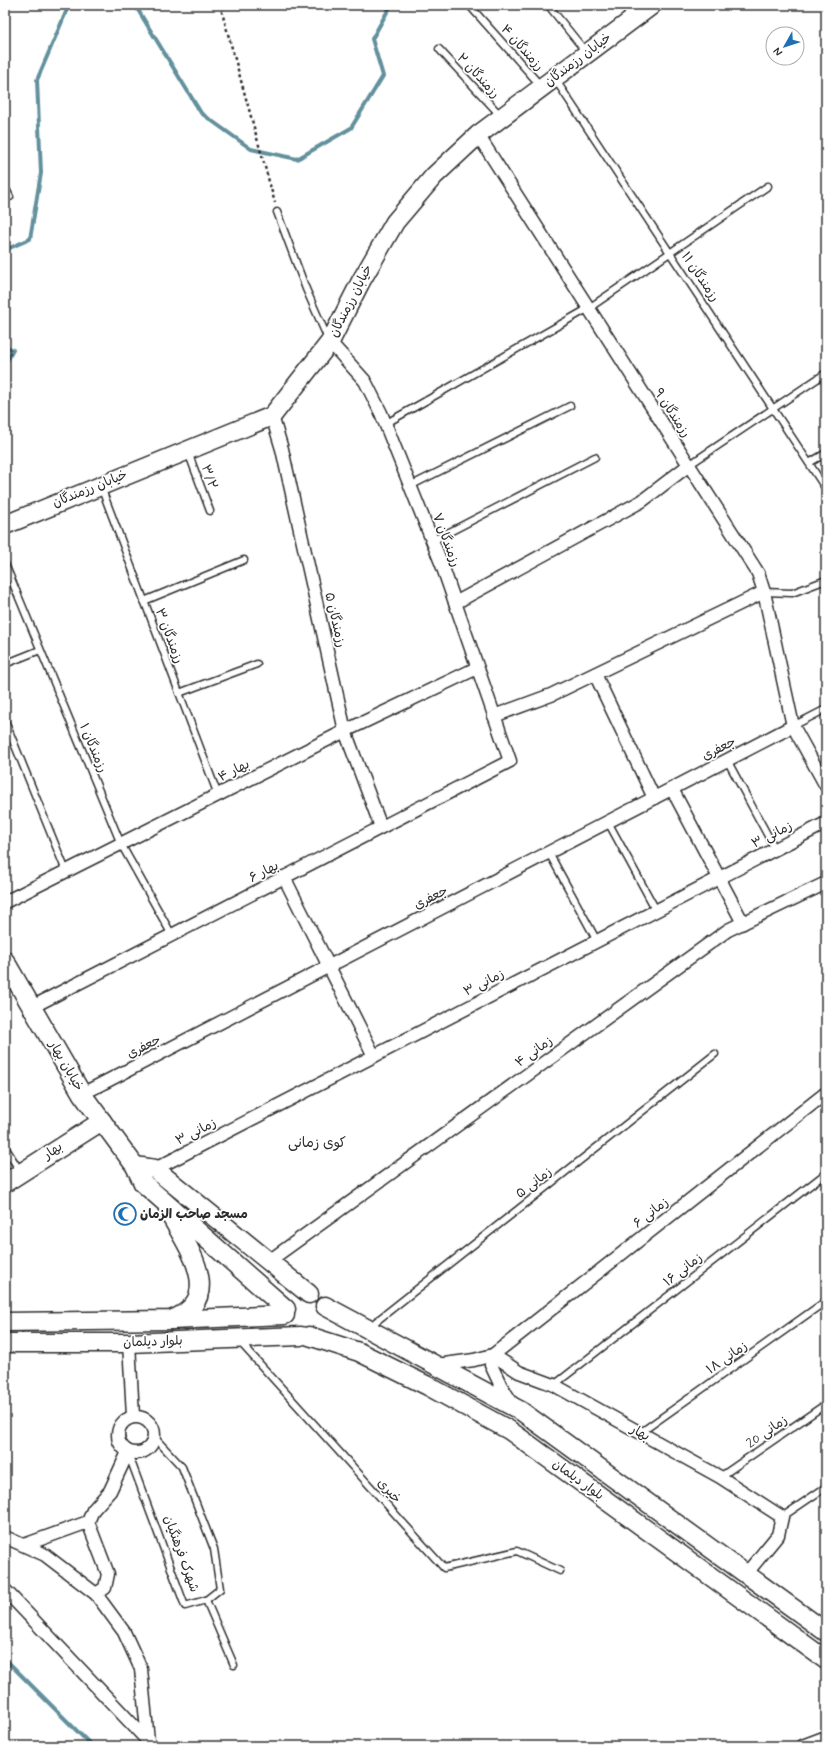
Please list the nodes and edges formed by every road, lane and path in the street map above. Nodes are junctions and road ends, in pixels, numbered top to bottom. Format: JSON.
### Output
{"nodes":[{"id":1,"x":220,"y":5,"type":"edge"},
{"id":2,"x":469,"y":5,"type":"edge"},
{"id":3,"x":548,"y":5,"type":"edge"},
{"id":4,"x":623,"y":5,"type":"edge"},
{"id":5,"x":652,"y":5,"type":"edge"},
{"id":6,"x":634,"y":19,"type":"junction"},
{"id":7,"x":439,"y":49,"type":"dead end"},
{"id":8,"x":587,"y":54,"type":"junction"},
{"id":9,"x":548,"y":83,"type":"junction"},
{"id":10,"x":502,"y":117,"type":"junction"},
{"id":11,"x":478,"y":135,"type":"junction"},
{"id":12,"x":768,"y":186,"type":"dead end"},
{"id":13,"x":5,"y":187,"type":"edge"},
{"id":14,"x":10,"y":197,"type":"dead end"},
{"id":15,"x":277,"y":212,"type":"joint"},
{"id":16,"x":670,"y":253,"type":"junction"},
{"id":17,"x":589,"y":308,"type":"junction"},
{"id":18,"x":330,"y":342,"type":"junction"},
{"id":19,"x":826,"y":373,"type":"edge"},
{"id":20,"x":570,"y":406,"type":"dead end"},
{"id":21,"x":773,"y":408,"type":"junction"},
{"id":22,"x":272,"y":416,"type":"junction"},
{"id":23,"x":385,"y":424,"type":"junction"},
{"id":24,"x":187,"y":450,"type":"junction"},
{"id":25,"x":826,"y":453,"type":"edge"},
{"id":26,"x":596,"y":457,"type":"dead end"},
{"id":27,"x":809,"y":463,"type":"junction"},
{"id":28,"x":689,"y":465,"type":"junction"},
{"id":29,"x":100,"y":485,"type":"junction"},
{"id":30,"x":410,"y":486,"type":"junction"},
{"id":31,"x":826,"y":490,"type":"edge"},
{"id":32,"x":210,"y":511,"type":"dead end"},
{"id":33,"x":5,"y":524,"type":"edge"},
{"id":34,"x":432,"y":541,"type":"junction"},
{"id":35,"x":244,"y":560,"type":"dead end"},
{"id":36,"x":5,"y":564,"type":"edge"},
{"id":37,"x":825,"y":583,"type":"edge"},
{"id":38,"x":764,"y":592,"type":"junction"},
{"id":39,"x":144,"y":602,"type":"junction"},
{"id":40,"x":454,"y":602,"type":"junction"},
{"id":41,"x":40,"y":650,"type":"junction"},
{"id":42,"x":5,"y":664,"type":"edge"},
{"id":43,"x":257,"y":664,"type":"dead end"},
{"id":44,"x":477,"y":668,"type":"junction"},
{"id":45,"x":595,"y":674,"type":"junction"},
{"id":46,"x":179,"y":693,"type":"junction"},
{"id":47,"x":826,"y":709,"type":"edge"},
{"id":48,"x":494,"y":716,"type":"junction"},
{"id":49,"x":5,"y":721,"type":"edge"},
{"id":50,"x":793,"y":726,"type":"junction"},
{"id":51,"x":346,"y":731,"type":"junction"},
{"id":52,"x":727,"y":760,"type":"junction"},
{"id":53,"x":510,"y":761,"type":"joint"},
{"id":54,"x":826,"y":786,"type":"edge"},
{"id":55,"x":672,"y":789,"type":"junction"},
{"id":56,"x":218,"y":795,"type":"junction"},
{"id":57,"x":654,"y":798,"type":"junction"},
{"id":58,"x":608,"y":822,"type":"junction"},
{"id":59,"x":826,"y":823,"type":"edge"},
{"id":60,"x":381,"y":828,"type":"junction"},
{"id":61,"x":121,"y":844,"type":"junction"},
{"id":62,"x":775,"y":849,"type":"junction"},
{"id":63,"x":548,"y":852,"type":"junction"},
{"id":64,"x":66,"y":871,"type":"junction"},
{"id":65,"x":284,"y":877,"type":"junction"},
{"id":66,"x":719,"y":878,"type":"junction"},
{"id":67,"x":826,"y":883,"type":"edge"},
{"id":68,"x":5,"y":902,"type":"edge"},
{"id":69,"x":656,"y":910,"type":"junction"},
{"id":70,"x":743,"y":923,"type":"junction"},
{"id":71,"x":172,"y":935,"type":"junction"},
{"id":72,"x":597,"y":941,"type":"junction"},
{"id":73,"x":5,"y":961,"type":"edge"},
{"id":74,"x":328,"y":967,"type":"junction"},
{"id":75,"x":32,"y":1007,"type":"junction"},
{"id":76,"x":715,"y":1054,"type":"dead end"},
{"id":77,"x":374,"y":1056,"type":"junction"},
{"id":78,"x":826,"y":1093,"type":"edge"},
{"id":79,"x":82,"y":1094,"type":"junction"},
{"id":80,"x":102,"y":1121,"type":"junction"},
{"id":81,"x":5,"y":1147,"type":"edge"},
{"id":82,"x":135,"y":1166,"type":"junction"},
{"id":83,"x":155,"y":1169,"type":"junction"},
{"id":84,"x":21,"y":1172,"type":"junction"},
{"id":85,"x":826,"y":1173,"type":"edge"},
{"id":86,"x":5,"y":1183,"type":"edge"},
{"id":87,"x":160,"y":1198,"type":"junction"},
{"id":88,"x":269,"y":1261,"type":"junction"},
{"id":89,"x":309,"y":1294,"type":"junction"},
{"id":90,"x":826,"y":1301,"type":"edge"},
{"id":91,"x":326,"y":1306,"type":"junction"},
{"id":92,"x":285,"y":1312,"type":"junction"},
{"id":93,"x":171,"y":1320,"type":"junction"},
{"id":94,"x":5,"y":1322,"type":"edge"},
{"id":95,"x":367,"y":1329,"type":"junction"},
{"id":96,"x":305,"y":1336,"type":"junction"},
{"id":97,"x":236,"y":1338,"type":"junction"},
{"id":98,"x":5,"y":1343,"type":"edge"},
{"id":99,"x":129,"y":1343,"type":"junction"},
{"id":100,"x":493,"y":1355,"type":"junction"},
{"id":101,"x":437,"y":1365,"type":"junction"},
{"id":102,"x":554,"y":1385,"type":"junction"},
{"id":103,"x":826,"y":1404,"type":"edge"},
{"id":104,"x":515,"y":1407,"type":"junction"},
{"id":105,"x":133,"y":1416,"type":"junction"},
{"id":106,"x":640,"y":1433,"type":"junction"},
{"id":107,"x":155,"y":1438,"type":"junction"},
{"id":108,"x":128,"y":1452,"type":"junction"},
{"id":109,"x":720,"y":1477,"type":"junction"},
{"id":110,"x":826,"y":1487,"type":"edge"},
{"id":111,"x":782,"y":1518,"type":"junction"},
{"id":112,"x":88,"y":1522,"type":"junction"},
{"id":113,"x":5,"y":1537,"type":"edge"},
{"id":114,"x":24,"y":1545,"type":"junction"},
{"id":115,"x":560,"y":1571,"type":"dead end"},
{"id":116,"x":746,"y":1574,"type":"junction"},
{"id":117,"x":5,"y":1590,"type":"edge"},
{"id":118,"x":96,"y":1594,"type":"junction"},
{"id":119,"x":206,"y":1600,"type":"junction"},
{"id":120,"x":792,"y":1608,"type":"junction"},
{"id":121,"x":779,"y":1626,"type":"junction"},
{"id":122,"x":826,"y":1632,"type":"edge"},
{"id":123,"x":826,"y":1660,"type":"edge"},
{"id":124,"x":234,"y":1665,"type":"dead end"},
{"id":125,"x":826,"y":1738,"type":"edge"},
{"id":126,"x":149,"y":1743,"type":"edge"},
{"id":127,"x":802,"y":1746,"type":"edge"}],
"edges":[{"from":1,"to":15,"type":"path"},
{"from":2,"to":9,"type":"lane","name":"رزمندگان ۴"},
{"from":3,"to":8,"type":"lane"},
{"from":4,"to":6,"type":"lane"},
{"from":5,"to":6,"type":"main road","name":"خیابان رزمندگان"},
{"from":6,"to":8,"type":"main road","name":"خیابان رزمندگان"},
{"from":7,"to":10,"type":"lane","name":"رزمندگان ۲"},
{"from":8,"to":9,"type":"main road","name":"خیابان رزمندگان"},
{"from":9,"to":10,"type":"main road","name":"خیابان رزمندگان"},
{"from":9,"to":16,"type":"lane","name":"رزمندگان ۱۱"},
{"from":10,"to":11,"type":"main road","name":"خیابان رزمندگان"},
{"from":11,"to":17,"type":"street","name":"رزمندگان ۹"},
{"from":11,"to":18,"type":"main road","name":"خیابان رزمندگان"},
{"from":12,"to":16,"type":"lane"},
{"from":13,"to":14,"type":"lane"},
{"from":15,"to":18,"type":"lane"},
{"from":16,"to":17,"type":"lane"},
{"from":16,"to":21,"type":"lane","name":"رزمندگان ۱۱"},
{"from":17,"to":23,"type":"lane"},
{"from":17,"to":28,"type":"street","name":"رزمندگان ۹"},
{"from":18,"to":22,"type":"main road","name":"خیابان رزمندگان"},
{"from":18,"to":23,"type":"street","name":"رزمندگان ۷"},
{"from":19,"to":21,"type":"lane"},
{"from":20,"to":30,"type":"lane"},
{"from":21,"to":27,"type":"lane","name":"رزمندگان ۱۱"},
{"from":21,"to":28,"type":"lane"},
{"from":22,"to":24,"type":"main road","name":"خیابان رزمندگان"},
{"from":22,"to":51,"type":"street","name":"رزمندگان ۵"},
{"from":23,"to":30,"type":"street","name":"رزمندگان ۷"},
{"from":24,"to":29,"type":"main road","name":"خیابان رزمندگان"},
{"from":24,"to":32,"type":"lane","name":"۳/۲"},
{"from":25,"to":27,"type":"lane"},
{"from":26,"to":34,"type":"lane"},
{"from":27,"to":31,"type":"lane","name":"رزمندگان ۱۱"},
{"from":28,"to":38,"type":"street","name":"رزمندگان ۹"},
{"from":28,"to":40,"type":"street"},
{"from":29,"to":33,"type":"main road","name":"خیابان رزمندگان"},
{"from":29,"to":39,"type":"lane","name":"رزمندگان ۳"},
{"from":30,"to":34,"type":"street","name":"رزمندگان ۷"},
{"from":34,"to":40,"type":"street","name":"رزمندگان ۷"},
{"from":35,"to":39,"type":"lane"},
{"from":36,"to":41,"type":"lane","name":"رزمندگان ۱"},
{"from":37,"to":38,"type":"lane"},
{"from":38,"to":45,"type":"street"},
{"from":38,"to":50,"type":"street","name":"رزمندگان ۹"},
{"from":39,"to":46,"type":"lane","name":"رزمندگان ۳"},
{"from":40,"to":44,"type":"street","name":"رزمندگان ۷"},
{"from":41,"to":42,"type":"lane"},
{"from":41,"to":61,"type":"lane","name":"رزمندگان ۱"},
{"from":43,"to":46,"type":"lane"},
{"from":44,"to":48,"type":"street","name":"رزمندگان ۷"},
{"from":44,"to":51,"type":"street","name":"بهار ۴"},
{"from":45,"to":48,"type":"street"},
{"from":45,"to":57,"type":"street"},
{"from":46,"to":56,"type":"lane","name":"رزمندگان ۳"},
{"from":47,"to":50,"type":"lane"},
{"from":48,"to":53,"type":"street","name":"رزمندگان ۷"},
{"from":49,"to":64,"type":"lane"},
{"from":50,"to":52,"type":"street","name":"جعفری"},
{"from":50,"to":54,"type":"street","name":"رزمندگان ۹"},
{"from":51,"to":56,"type":"street","name":"بهار ۴"},
{"from":51,"to":60,"type":"street","name":"رزمندگان ۵"},
{"from":52,"to":55,"type":"street","name":"جعفری"},
{"from":52,"to":62,"type":"lane"},
{"from":53,"to":60,"type":"street","name":"بهار ۶"},
{"from":55,"to":57,"type":"street","name":"جعفری"},
{"from":55,"to":66,"type":"street"},
{"from":56,"to":61,"type":"street","name":"بهار ۴"},
{"from":57,"to":58,"type":"street","name":"جعفری"},
{"from":58,"to":63,"type":"street","name":"جعفری"},
{"from":58,"to":69,"type":"lane"},
{"from":59,"to":62,"type":"street","name":"زمانی ۳"},
{"from":60,"to":65,"type":"street","name":"بهار ۶"},
{"from":61,"to":64,"type":"street","name":"بهار ۴"},
{"from":61,"to":71,"type":"lane","name":"رزمندگان ۱"},
{"from":62,"to":66,"type":"street","name":"زمانی ۳"},
{"from":63,"to":72,"type":"lane"},
{"from":63,"to":74,"type":"street","name":"جعفری"},
{"from":64,"to":68,"type":"street","name":"بهار ۴"},
{"from":65,"to":71,"type":"street","name":"بهار ۶"},
{"from":65,"to":74,"type":"street"},
{"from":66,"to":69,"type":"street","name":"زمانی ۳"},
{"from":66,"to":70,"type":"street"},
{"from":67,"to":70,"type":"street","name":"زمانی ۴"},
{"from":69,"to":72,"type":"street","name":"زمانی ۳"},
{"from":70,"to":88,"type":"street","name":"زمانی ۴"},
{"from":71,"to":75,"type":"street","name":"بهار ۶"},
{"from":72,"to":77,"type":"street","name":"زمانی ۳"},
{"from":73,"to":75,"type":"main road","name":"خیابان بهار"},
{"from":74,"to":77,"type":"street"},
{"from":74,"to":79,"type":"street","name":"جعفری"},
{"from":75,"to":79,"type":"main road","name":"خیابان بهار"},
{"from":76,"to":95,"type":"lane","name":"زمانی ۵"},
{"from":77,"to":83,"type":"street","name":"زمانی ۳"},
{"from":78,"to":100,"type":"street","name":"زمانی ۶"},
{"from":79,"to":80,"type":"main road","name":"خیابان بهار"},
{"from":80,"to":82,"type":"main road","name":"خیابان بهار"},
{"from":80,"to":84,"type":"main road","name":"بهار"},
{"from":81,"to":84,"type":"lane"},
{"from":82,"to":83,"type":"main road"},
{"from":82,"to":87,"type":"main road","name":"خیابان بهار"},
{"from":83,"to":88,"type":"main road"},
{"from":84,"to":86,"type":"main road","name":"بهار"},
{"from":85,"to":102,"type":"lane","name":"زمانی ۱۶"},
{"from":87,"to":92,"type":"main road","name":"خیابان بهار"},
{"from":87,"to":93,"type":"main road"},
{"from":88,"to":89,"type":"main road"},
{"from":89,"to":91,"type":"main road"},
{"from":89,"to":92,"type":"main road"},
{"from":90,"to":106,"type":"lane","name":"زمانی ۱۸"},
{"from":91,"to":95,"type":"main road","name":"بلوار دیلمان"},
{"from":91,"to":96,"type":"main road"},
{"from":92,"to":93,"type":"main road","name":"بلوار دیلمان"},
{"from":92,"to":96,"type":"main road"},
{"from":93,"to":94,"type":"main road","name":"بلوار دیلمان"},
{"from":95,"to":101,"type":"main road","name":"بلوار دیلمان"},
{"from":96,"to":97,"type":"main road","name":"بلوار دیلمان"},
{"from":96,"to":121,"type":"main road","name":"بلوار دیلمان"},
{"from":97,"to":99,"type":"main road","name":"بلوار دیلمان"},
{"from":97,"to":115,"type":"lane","name":"خیری"},
{"from":98,"to":99,"type":"main road","name":"بلوار دیلمان"},
{"from":99,"to":105,"type":"street"},
{"from":100,"to":101,"type":"street"},
{"from":100,"to":102,"type":"street","name":"بهار"},
{"from":100,"to":104,"type":"street"},
{"from":101,"to":104,"type":"main road","name":"بلوار دیلمان"},
{"from":102,"to":106,"type":"street","name":"بهار"},
{"from":103,"to":109,"type":"lane","name":"زمانی 20"},
{"from":104,"to":116,"type":"main road","name":"بلوار دیلمان"},
{"from":105,"to":107,"type":"street"},
{"from":105,"to":108,"type":"street"},
{"from":106,"to":109,"type":"street","name":"بهار"},
{"from":107,"to":108,"type":"street"},
{"from":107,"to":119,"type":"lane","name":"شهرک فرهنگیان"},
{"from":108,"to":112,"type":"street"},
{"from":108,"to":119,"type":"lane","name":"شهرک فرهنگیان"},
{"from":109,"to":111,"type":"street","name":"بهار"},
{"from":110,"to":111,"type":"lane"},
{"from":111,"to":116,"type":"street"},
{"from":112,"to":114,"type":"street"},
{"from":112,"to":118,"type":"street"},
{"from":113,"to":114,"type":"street"},
{"from":114,"to":118,"type":"street"},
{"from":116,"to":120,"type":"main road","name":"بلوار دیلمان"},
{"from":117,"to":126,"type":"street"},
{"from":118,"to":126,"type":"street"},
{"from":119,"to":124,"type":"lane"},
{"from":120,"to":121,"type":"main road"},
{"from":120,"to":122,"type":"main road","name":"بلوار دیلمان"},
{"from":121,"to":123,"type":"main road","name":"بلوار دیلمان"},
{"from":125,"to":127,"type":"street"}]}
